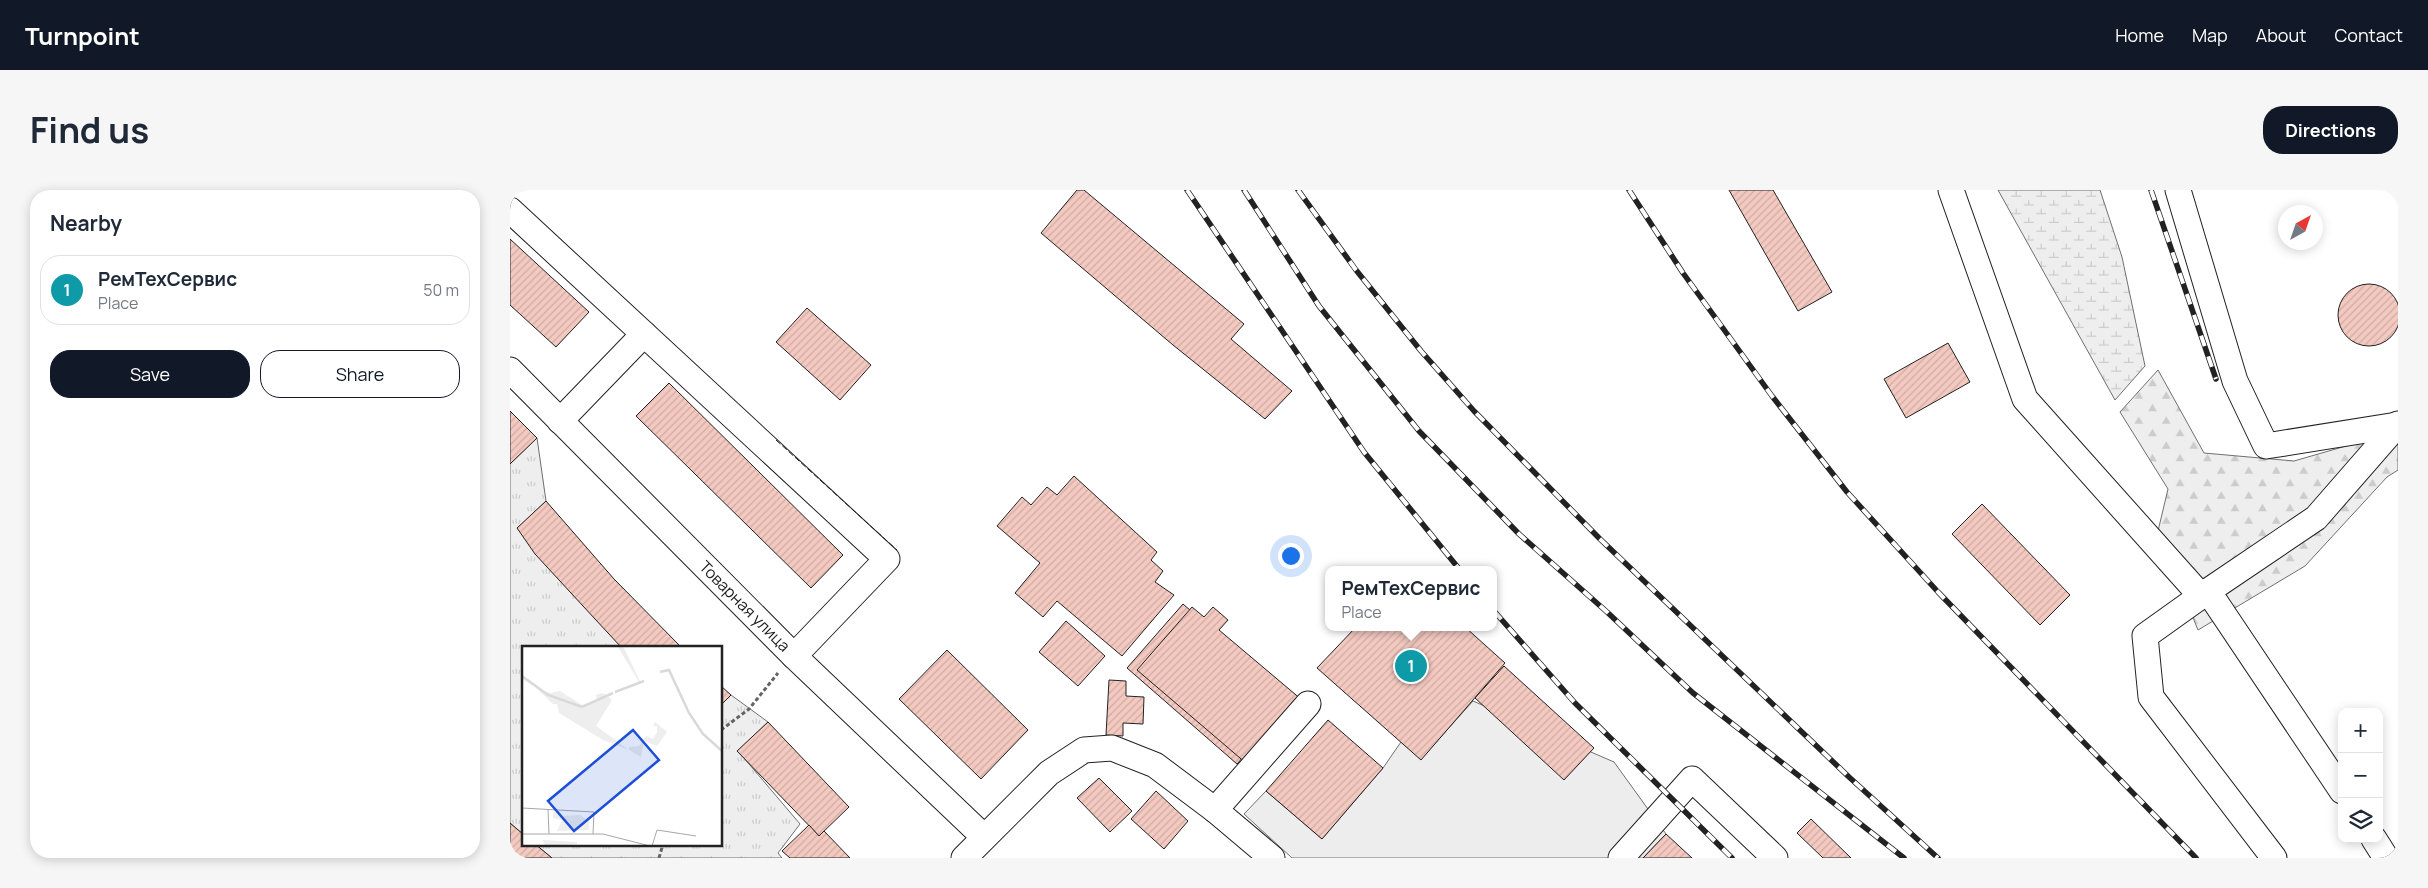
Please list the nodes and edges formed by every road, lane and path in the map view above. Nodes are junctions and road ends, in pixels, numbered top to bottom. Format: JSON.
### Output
{"nodes":[{"id":1,"x":1951,"y":190,"type":"edge"},
{"id":2,"x":2178,"y":190,"type":"edge"},
{"id":3,"x":510,"y":210,"type":"edge"},
{"id":4,"x":644,"y":334,"type":"junction"},
{"id":5,"x":510,"y":370,"type":"edge"},
{"id":6,"x":560,"y":421,"type":"junction"},
{"id":7,"x":2398,"y":424,"type":"edge"},
{"id":8,"x":2204,"y":594,"type":"junction"},
{"id":9,"x":788,"y":662,"type":"junction"},
{"id":10,"x":1308,"y":704,"type":"dead end"},
{"id":11,"x":722,"y":729,"type":"edge"},
{"id":12,"x":2338,"y":785,"type":"edge"},
{"id":13,"x":1215,"y":810,"type":"junction"},
{"id":14,"x":984,"y":837,"type":"junction"},
{"id":15,"x":2377,"y":843,"type":"edge"},
{"id":16,"x":964,"y":858,"type":"edge"},
{"id":17,"x":1272,"y":858,"type":"edge"},
{"id":18,"x":1621,"y":858,"type":"edge"},
{"id":19,"x":1775,"y":858,"type":"edge"},
{"id":20,"x":2274,"y":858,"type":"edge"},
{"id":21,"x":2386,"y":858,"type":"edge"}],
"edges":[{"from":1,"to":8,"type":"street"},
{"from":2,"to":7,"type":"street"},
{"from":3,"to":4,"type":"street"},
{"from":4,"to":6,"type":"street"},
{"from":4,"to":9,"type":"street"},
{"from":5,"to":6,"type":"street","name":"Товарная улица"},
{"from":6,"to":9,"type":"street","name":"Товарная улица"},
{"from":7,"to":8,"type":"street"},
{"from":8,"to":12,"type":"street"},
{"from":8,"to":20,"type":"street"},
{"from":9,"to":11,"type":"path"},
{"from":9,"to":14,"type":"street","name":"Товарная улица"},
{"from":10,"to":13,"type":"street"},
{"from":13,"to":14,"type":"street"},
{"from":13,"to":17,"type":"street"},
{"from":14,"to":16,"type":"street"},
{"from":15,"to":21,"type":"street"},
{"from":18,"to":19,"type":"street"}]}
